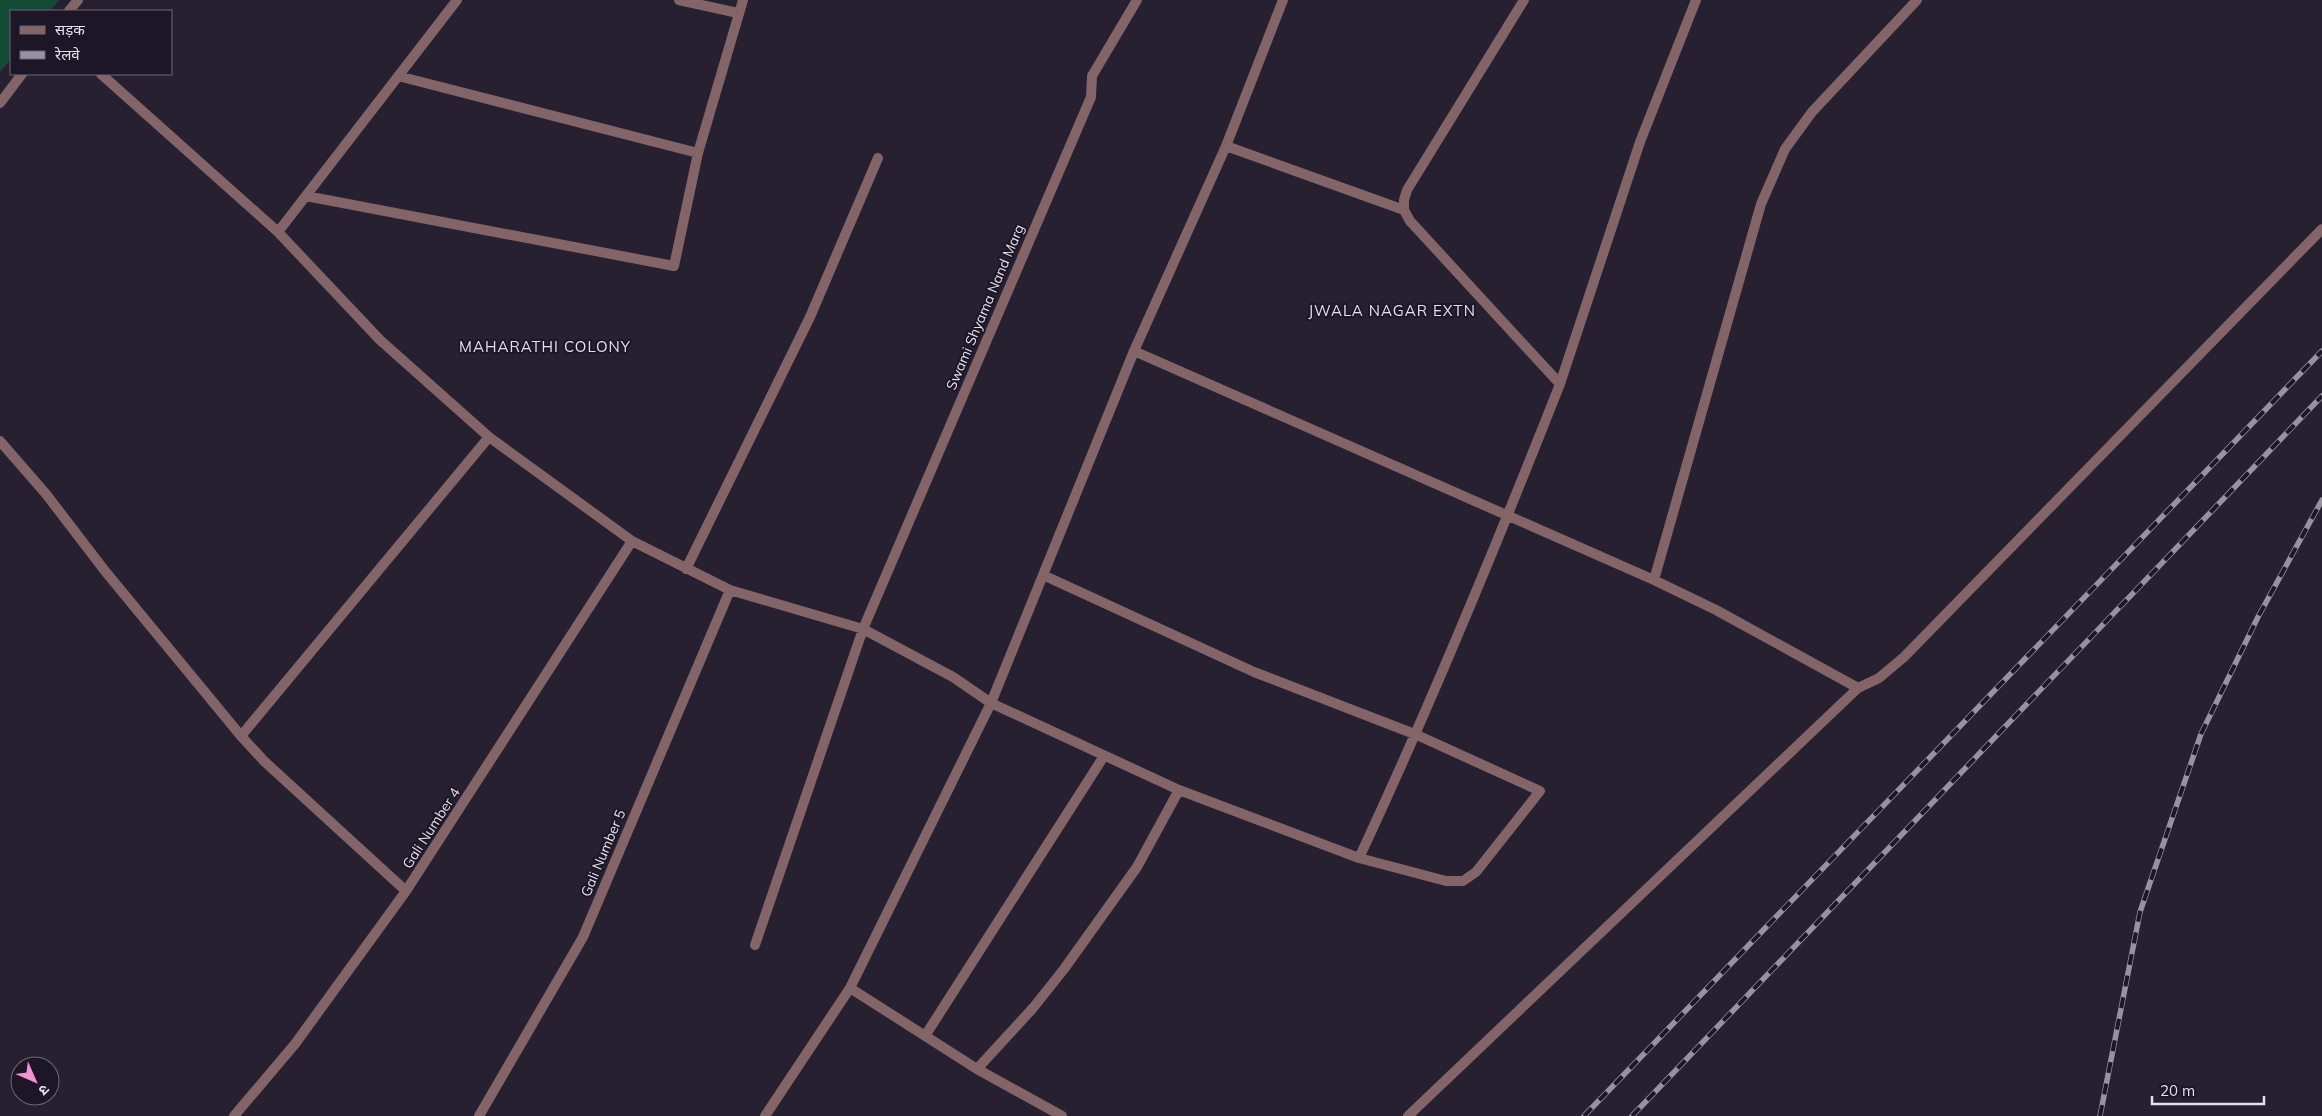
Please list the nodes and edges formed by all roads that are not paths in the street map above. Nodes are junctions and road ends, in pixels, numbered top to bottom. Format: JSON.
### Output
{"nodes":[{"id":1,"x":78,"y":0,"type":"edge"},
{"id":2,"x":457,"y":0,"type":"edge"},
{"id":3,"x":679,"y":0,"type":"edge"},
{"id":4,"x":743,"y":0,"type":"edge"},
{"id":5,"x":1137,"y":0,"type":"edge"},
{"id":6,"x":1283,"y":0,"type":"edge"},
{"id":7,"x":1524,"y":0,"type":"edge"},
{"id":8,"x":1696,"y":0,"type":"edge"},
{"id":9,"x":1917,"y":0,"type":"edge"},
{"id":10,"x":70,"y":10,"type":"edge"},
{"id":11,"x":738,"y":13,"type":"junction"},
{"id":12,"x":21,"y":75,"type":"edge"},
{"id":13,"x":102,"y":75,"type":"edge"},
{"id":14,"x":398,"y":76,"type":"junction"},
{"id":15,"x":0,"y":103,"type":"edge"},
{"id":16,"x":1226,"y":146,"type":"junction"},
{"id":17,"x":698,"y":154,"type":"junction"},
{"id":18,"x":878,"y":158,"type":"dead end"},
{"id":19,"x":306,"y":196,"type":"junction"},
{"id":20,"x":1404,"y":210,"type":"junction"},
{"id":21,"x":2322,"y":229,"type":"edge"},
{"id":22,"x":278,"y":232,"type":"junction"},
{"id":23,"x":1134,"y":352,"type":"junction"},
{"id":24,"x":1560,"y":384,"type":"junction"},
{"id":25,"x":489,"y":437,"type":"junction"},
{"id":26,"x":0,"y":441,"type":"edge"},
{"id":27,"x":1508,"y":516,"type":"junction"},
{"id":28,"x":632,"y":541,"type":"junction"},
{"id":29,"x":686,"y":569,"type":"junction"},
{"id":30,"x":1043,"y":575,"type":"junction"},
{"id":31,"x":1654,"y":580,"type":"junction"},
{"id":32,"x":730,"y":590,"type":"junction"},
{"id":33,"x":863,"y":629,"type":"junction"},
{"id":34,"x":1858,"y":688,"type":"junction"},
{"id":35,"x":991,"y":703,"type":"junction"},
{"id":36,"x":1417,"y":734,"type":"junction"},
{"id":37,"x":241,"y":736,"type":"junction"},
{"id":38,"x":1104,"y":756,"type":"junction"},
{"id":39,"x":1179,"y":790,"type":"junction"},
{"id":40,"x":1359,"y":858,"type":"junction"},
{"id":41,"x":406,"y":891,"type":"junction"},
{"id":42,"x":755,"y":945,"type":"dead end"},
{"id":43,"x":850,"y":988,"type":"junction"},
{"id":44,"x":925,"y":1036,"type":"junction"},
{"id":45,"x":977,"y":1069,"type":"junction"},
{"id":46,"x":234,"y":1116,"type":"edge"},
{"id":47,"x":479,"y":1116,"type":"edge"},
{"id":48,"x":765,"y":1116,"type":"edge"},
{"id":49,"x":1062,"y":1116,"type":"edge"},
{"id":50,"x":1408,"y":1116,"type":"edge"}],
"edges":[{"from":1,"to":10,"type":"street"},
{"from":2,"to":14,"type":"street"},
{"from":3,"to":11,"type":"street"},
{"from":4,"to":11,"type":"street"},
{"from":5,"to":33,"type":"street","name":"Swami Shyama Nand Marg"},
{"from":6,"to":16,"type":"street"},
{"from":7,"to":20,"type":"street"},
{"from":8,"to":24,"type":"street"},
{"from":9,"to":31,"type":"street"},
{"from":11,"to":17,"type":"street"},
{"from":12,"to":15,"type":"street"},
{"from":13,"to":22,"type":"street"},
{"from":14,"to":17,"type":"street"},
{"from":14,"to":19,"type":"street"},
{"from":16,"to":20,"type":"street"},
{"from":16,"to":23,"type":"street"},
{"from":17,"to":19,"type":"street"},
{"from":18,"to":29,"type":"street"},
{"from":19,"to":22,"type":"street"},
{"from":20,"to":24,"type":"street"},
{"from":21,"to":34,"type":"street"},
{"from":22,"to":25,"type":"street"},
{"from":23,"to":27,"type":"street"},
{"from":23,"to":30,"type":"street"},
{"from":24,"to":27,"type":"street"},
{"from":25,"to":28,"type":"street"},
{"from":25,"to":37,"type":"street"},
{"from":26,"to":37,"type":"street"},
{"from":27,"to":31,"type":"street"},
{"from":27,"to":36,"type":"street"},
{"from":28,"to":29,"type":"street"},
{"from":28,"to":41,"type":"street","name":"Gali Number 4"},
{"from":29,"to":32,"type":"street"},
{"from":30,"to":35,"type":"street"},
{"from":30,"to":36,"type":"street"},
{"from":31,"to":34,"type":"street"},
{"from":32,"to":33,"type":"street"},
{"from":32,"to":47,"type":"street","name":"Gali Number 5"},
{"from":33,"to":35,"type":"street"},
{"from":33,"to":42,"type":"street","name":"Swami Shyama Nand Marg"},
{"from":34,"to":50,"type":"street"},
{"from":35,"to":38,"type":"street"},
{"from":35,"to":43,"type":"street"},
{"from":36,"to":40,"type":"street"},
{"from":36,"to":40,"type":"street"},
{"from":37,"to":41,"type":"street"},
{"from":38,"to":39,"type":"street"},
{"from":38,"to":44,"type":"street"},
{"from":39,"to":40,"type":"street"},
{"from":39,"to":45,"type":"street"},
{"from":41,"to":46,"type":"street","name":"Gali Number 4"},
{"from":43,"to":44,"type":"street"},
{"from":43,"to":48,"type":"street"},
{"from":44,"to":45,"type":"street"},
{"from":45,"to":49,"type":"street"}]}
